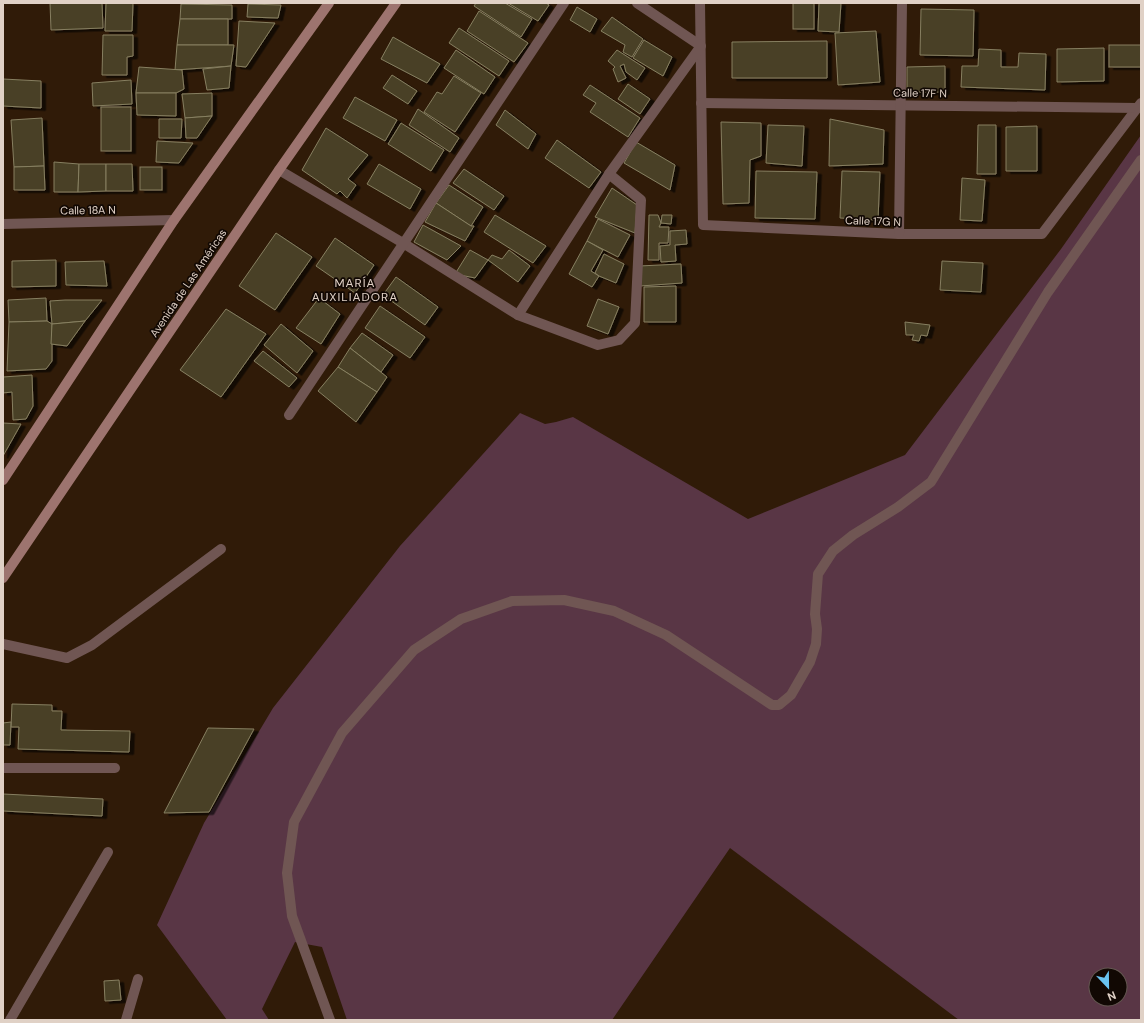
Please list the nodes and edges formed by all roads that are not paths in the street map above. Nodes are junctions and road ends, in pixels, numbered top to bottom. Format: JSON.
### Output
{"nodes":[{"id":1,"x":329,"y":3,"type":"edge"},
{"id":2,"x":396,"y":3,"type":"edge"},
{"id":3,"x":564,"y":3,"type":"edge"},
{"id":4,"x":637,"y":3,"type":"edge"},
{"id":5,"x":700,"y":3,"type":"edge"},
{"id":6,"x":902,"y":3,"type":"edge"},
{"id":7,"x":701,"y":46,"type":"junction"},
{"id":8,"x":701,"y":102,"type":"junction"},
{"id":9,"x":901,"y":104,"type":"junction"},
{"id":10,"x":1139,"y":105,"type":"edge"},
{"id":11,"x":1141,"y":160,"type":"edge"},
{"id":12,"x":279,"y":170,"type":"junction"},
{"id":13,"x":609,"y":174,"type":"junction"},
{"id":14,"x":174,"y":220,"type":"junction"},
{"id":15,"x":3,"y":224,"type":"edge"},
{"id":16,"x":898,"y":234,"type":"junction"},
{"id":17,"x":403,"y":243,"type":"junction"},
{"id":18,"x":518,"y":316,"type":"junction"},
{"id":19,"x":289,"y":415,"type":"dead end"},
{"id":20,"x":4,"y":477,"type":"edge"},
{"id":21,"x":221,"y":549,"type":"dead end"},
{"id":22,"x":3,"y":578,"type":"edge"},
{"id":23,"x":3,"y":644,"type":"edge"},
{"id":24,"x":3,"y":768,"type":"edge"},
{"id":25,"x":115,"y":768,"type":"dead end"},
{"id":26,"x":108,"y":852,"type":"dead end"},
{"id":27,"x":138,"y":979,"type":"dead end"},
{"id":28,"x":10,"y":1020,"type":"edge"},
{"id":29,"x":126,"y":1020,"type":"edge"},
{"id":30,"x":330,"y":1020,"type":"edge"}],
"edges":[{"from":1,"to":14,"type":"main road"},
{"from":2,"to":12,"type":"main road","name":"Avenida de Las Américas"},
{"from":3,"to":17,"type":"street"},
{"from":4,"to":7,"type":"street"},
{"from":5,"to":7,"type":"street"},
{"from":6,"to":9,"type":"street"},
{"from":7,"to":8,"type":"street"},
{"from":7,"to":13,"type":"street"},
{"from":8,"to":9,"type":"street","name":"Calle 17F N"},
{"from":8,"to":16,"type":"street","name":"Calle 17G N"},
{"from":9,"to":10,"type":"street","name":"Calle 17F N"},
{"from":9,"to":16,"type":"street"},
{"from":10,"to":16,"type":"street","name":"Calle 17G N"},
{"from":11,"to":30,"type":"street"},
{"from":12,"to":17,"type":"street"},
{"from":12,"to":22,"type":"main road","name":"Avenida de Las Américas"},
{"from":13,"to":18,"type":"street"},
{"from":13,"to":18,"type":"street"},
{"from":14,"to":15,"type":"street","name":"Calle 18A N"},
{"from":14,"to":20,"type":"main road"},
{"from":17,"to":18,"type":"street"},
{"from":17,"to":19,"type":"street"},
{"from":21,"to":23,"type":"street"},
{"from":24,"to":25,"type":"street"},
{"from":26,"to":28,"type":"street"},
{"from":27,"to":29,"type":"street"}]}
